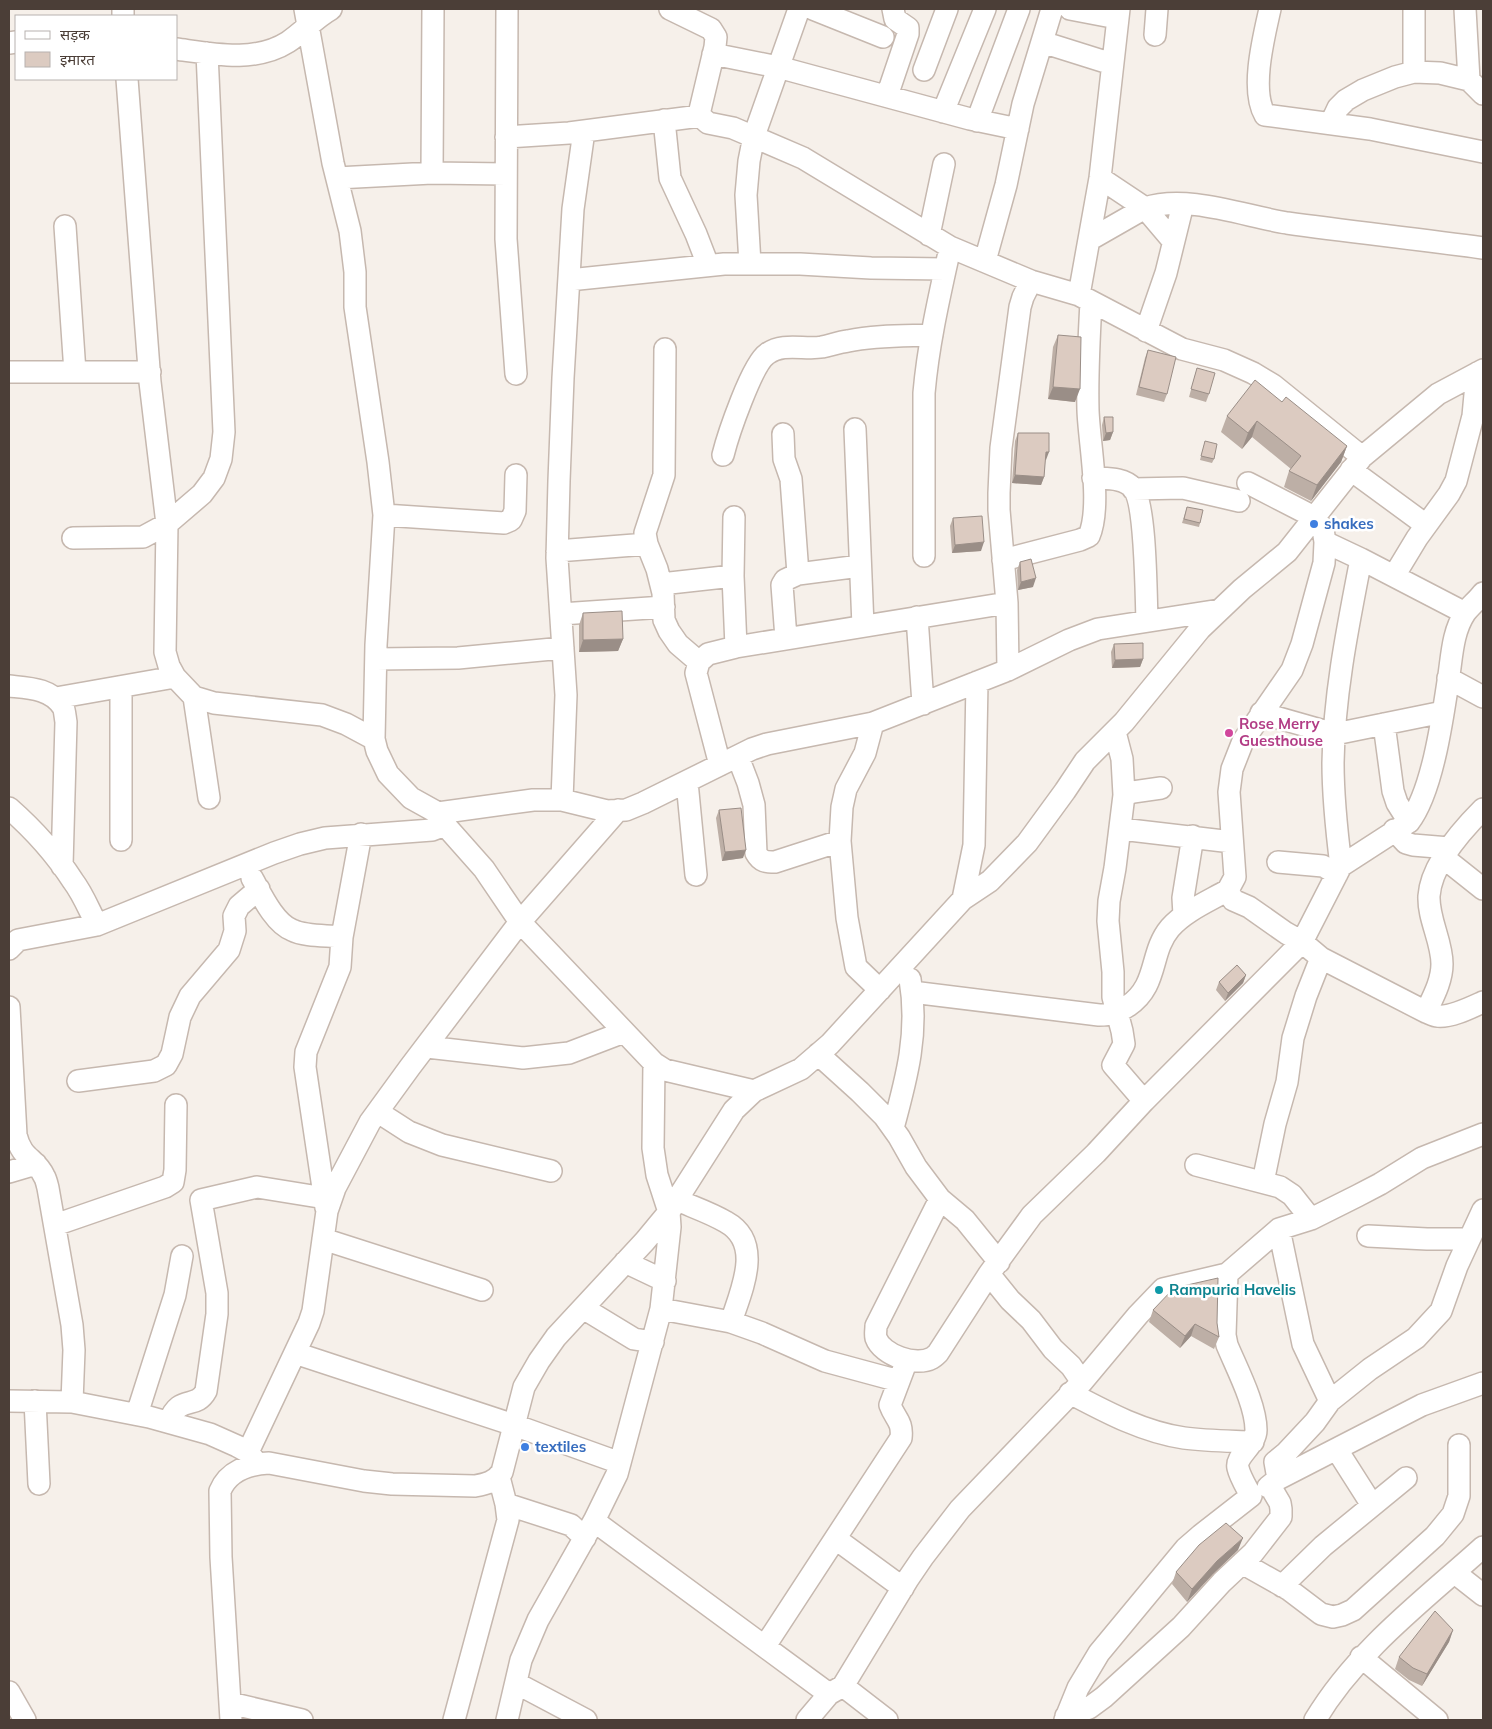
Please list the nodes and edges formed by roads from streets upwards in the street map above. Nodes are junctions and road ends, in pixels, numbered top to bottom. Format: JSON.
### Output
{"nodes":[{"id":1,"x":331,"y":9,"type":"edge"},
{"id":2,"x":434,"y":9,"type":"edge"},
{"id":3,"x":507,"y":9,"type":"edge"},
{"id":4,"x":670,"y":9,"type":"edge"},
{"id":5,"x":799,"y":9,"type":"edge"},
{"id":6,"x":813,"y":9,"type":"edge"},
{"id":7,"x":893,"y":9,"type":"edge"},
{"id":8,"x":947,"y":9,"type":"edge"},
{"id":9,"x":985,"y":9,"type":"edge"},
{"id":10,"x":1020,"y":9,"type":"edge"},
{"id":11,"x":1052,"y":9,"type":"edge"},
{"id":12,"x":1157,"y":9,"type":"edge"},
{"id":13,"x":1270,"y":9,"type":"edge"},
{"id":14,"x":1414,"y":9,"type":"edge"},
{"id":15,"x":1465,"y":9,"type":"edge"},
{"id":16,"x":1078,"y":10,"type":"edge"},
{"id":17,"x":1118,"y":13,"type":"edge"},
{"id":18,"x":307,"y":17,"type":"edge"},
{"id":19,"x":1155,"y":35,"type":"dead end"},
{"id":20,"x":883,"y":36,"type":"dead end"},
{"id":21,"x":1042,"y":42,"type":"junction"},
{"id":22,"x":969,"y":47,"type":"junction"},
{"id":23,"x":178,"y":49,"type":"edge"},
{"id":24,"x":207,"y":53,"type":"junction"},
{"id":25,"x":712,"y":54,"type":"junction"},
{"id":26,"x":899,"y":60,"type":"junction"},
{"id":27,"x":1000,"y":60,"type":"junction"},
{"id":28,"x":1112,"y":64,"type":"junction"},
{"id":29,"x":778,"y":66,"type":"junction"},
{"id":30,"x":924,"y":70,"type":"junction"},
{"id":31,"x":1414,"y":72,"type":"junction"},
{"id":32,"x":127,"y":80,"type":"edge"},
{"id":33,"x":955,"y":82,"type":"junction"},
{"id":34,"x":1476,"y":87,"type":"edge"},
{"id":35,"x":887,"y":96,"type":"junction"},
{"id":36,"x":943,"y":112,"type":"junction"},
{"id":37,"x":700,"y":116,"type":"junction"},
{"id":38,"x":664,"y":120,"type":"junction"},
{"id":39,"x":977,"y":120,"type":"junction"},
{"id":40,"x":1332,"y":123,"type":"junction"},
{"id":41,"x":1018,"y":129,"type":"junction"},
{"id":42,"x":584,"y":131,"type":"junction"},
{"id":43,"x":754,"y":136,"type":"junction"},
{"id":44,"x":506,"y":137,"type":"junction"},
{"id":45,"x":1483,"y":152,"type":"edge"},
{"id":46,"x":944,"y":164,"type":"dead end"},
{"id":47,"x":432,"y":173,"type":"junction"},
{"id":48,"x":506,"y":174,"type":"junction"},
{"id":49,"x":337,"y":178,"type":"junction"},
{"id":50,"x":1100,"y":178,"type":"junction"},
{"id":51,"x":1182,"y":204,"type":"junction"},
{"id":52,"x":1145,"y":208,"type":"junction"},
{"id":53,"x":65,"y":226,"type":"dead end"},
{"id":54,"x":928,"y":235,"type":"junction"},
{"id":55,"x":1089,"y":240,"type":"junction"},
{"id":56,"x":1173,"y":241,"type":"junction"},
{"id":57,"x":950,"y":247,"type":"junction"},
{"id":58,"x":1483,"y":248,"type":"edge"},
{"id":59,"x":985,"y":262,"type":"junction"},
{"id":60,"x":750,"y":264,"type":"junction"},
{"id":61,"x":708,"y":265,"type":"junction"},
{"id":62,"x":945,"y":270,"type":"junction"},
{"id":63,"x":569,"y":280,"type":"junction"},
{"id":64,"x":1031,"y":281,"type":"junction"},
{"id":65,"x":1085,"y":298,"type":"junction"},
{"id":66,"x":1146,"y":331,"type":"junction"},
{"id":67,"x":932,"y":335,"type":"junction"},
{"id":68,"x":665,"y":349,"type":"dead end"},
{"id":69,"x":9,"y":372,"type":"edge"},
{"id":70,"x":75,"y":372,"type":"junction"},
{"id":71,"x":150,"y":372,"type":"junction"},
{"id":72,"x":1480,"y":372,"type":"edge"},
{"id":73,"x":516,"y":374,"type":"dead end"},
{"id":74,"x":855,"y":429,"type":"dead end"},
{"id":75,"x":783,"y":434,"type":"dead end"},
{"id":76,"x":723,"y":455,"type":"dead end"},
{"id":77,"x":1356,"y":464,"type":"junction"},
{"id":78,"x":516,"y":475,"type":"dead end"},
{"id":79,"x":1093,"y":478,"type":"junction"},
{"id":80,"x":1133,"y":489,"type":"junction"},
{"id":81,"x":384,"y":515,"type":"junction"},
{"id":82,"x":734,"y":517,"type":"dead end"},
{"id":83,"x":1314,"y":517,"type":"junction"},
{"id":84,"x":167,"y":524,"type":"junction"},
{"id":85,"x":1426,"y":526,"type":"junction"},
{"id":86,"x":73,"y":538,"type":"dead end"},
{"id":87,"x":1325,"y":542,"type":"junction"},
{"id":88,"x":647,"y":544,"type":"junction"},
{"id":89,"x":557,"y":551,"type":"junction"},
{"id":90,"x":924,"y":556,"type":"dead end"},
{"id":91,"x":1361,"y":559,"type":"junction"},
{"id":92,"x":1003,"y":560,"type":"junction"},
{"id":93,"x":860,"y":566,"type":"junction"},
{"id":94,"x":798,"y":574,"type":"junction"},
{"id":95,"x":733,"y":576,"type":"junction"},
{"id":96,"x":1394,"y":576,"type":"junction"},
{"id":97,"x":661,"y":584,"type":"junction"},
{"id":98,"x":1483,"y":593,"type":"edge"},
{"id":99,"x":1007,"y":602,"type":"junction"},
{"id":100,"x":664,"y":607,"type":"junction"},
{"id":101,"x":1220,"y":610,"type":"junction"},
{"id":102,"x":1465,"y":613,"type":"junction"},
{"id":103,"x":561,"y":614,"type":"junction"},
{"id":104,"x":917,"y":617,"type":"junction"},
{"id":105,"x":1147,"y":621,"type":"junction"},
{"id":106,"x":863,"y":626,"type":"junction"},
{"id":107,"x":786,"y":638,"type":"junction"},
{"id":108,"x":736,"y":646,"type":"junction"},
{"id":109,"x":563,"y":648,"type":"junction"},
{"id":110,"x":376,"y":659,"type":"junction"},
{"id":111,"x":699,"y":662,"type":"junction"},
{"id":112,"x":1008,"y":670,"type":"junction"},
{"id":113,"x":175,"y":677,"type":"junction"},
{"id":114,"x":1448,"y":678,"type":"junction"},
{"id":115,"x":977,"y":682,"type":"junction"},
{"id":116,"x":9,"y":686,"type":"edge"},
{"id":117,"x":121,"y":687,"type":"junction"},
{"id":118,"x":194,"y":697,"type":"junction"},
{"id":119,"x":1483,"y":697,"type":"edge"},
{"id":120,"x":56,"y":698,"type":"junction"},
{"id":121,"x":924,"y":704,"type":"junction"},
{"id":122,"x":1442,"y":712,"type":"junction"},
{"id":123,"x":1262,"y":713,"type":"junction"},
{"id":124,"x":873,"y":723,"type":"junction"},
{"id":125,"x":1384,"y":724,"type":"junction"},
{"id":126,"x":1115,"y":732,"type":"junction"},
{"id":127,"x":1335,"y":734,"type":"junction"},
{"id":128,"x":374,"y":739,"type":"junction"},
{"id":129,"x":729,"y":761,"type":"junction"},
{"id":130,"x":687,"y":782,"type":"junction"},
{"id":131,"x":1161,"y":788,"type":"dead end"},
{"id":132,"x":1124,"y":796,"type":"junction"},
{"id":133,"x":209,"y":798,"type":"dead end"},
{"id":134,"x":562,"y":800,"type":"junction"},
{"id":135,"x":9,"y":808,"type":"edge"},
{"id":136,"x":1483,"y":809,"type":"edge"},
{"id":137,"x":618,"y":810,"type":"junction"},
{"id":138,"x":441,"y":819,"type":"junction"},
{"id":139,"x":1402,"y":826,"type":"junction"},
{"id":140,"x":1121,"y":829,"type":"junction"},
{"id":141,"x":361,"y":834,"type":"junction"},
{"id":142,"x":1193,"y":836,"type":"junction"},
{"id":143,"x":121,"y":840,"type":"dead end"},
{"id":144,"x":840,"y":842,"type":"junction"},
{"id":145,"x":1232,"y":842,"type":"junction"},
{"id":146,"x":1447,"y":853,"type":"junction"},
{"id":147,"x":1278,"y":862,"type":"dead end"},
{"id":148,"x":244,"y":865,"type":"junction"},
{"id":149,"x":62,"y":866,"type":"junction"},
{"id":150,"x":1339,"y":869,"type":"junction"},
{"id":151,"x":696,"y":875,"type":"dead end"},
{"id":152,"x":259,"y":889,"type":"junction"},
{"id":153,"x":1483,"y":889,"type":"edge"},
{"id":154,"x":1228,"y":890,"type":"junction"},
{"id":155,"x":963,"y":899,"type":"junction"},
{"id":156,"x":1184,"y":915,"type":"junction"},
{"id":157,"x":520,"y":922,"type":"junction"},
{"id":158,"x":97,"y":925,"type":"junction"},
{"id":159,"x":342,"y":937,"type":"junction"},
{"id":160,"x":1302,"y":942,"type":"junction"},
{"id":161,"x":9,"y":948,"type":"edge"},
{"id":162,"x":1321,"y":958,"type":"junction"},
{"id":163,"x":907,"y":961,"type":"junction"},
{"id":164,"x":880,"y":990,"type":"junction"},
{"id":165,"x":912,"y":992,"type":"junction"},
{"id":166,"x":1483,"y":1002,"type":"edge"},
{"id":167,"x":9,"y":1008,"type":"edge"},
{"id":168,"x":1426,"y":1012,"type":"junction"},
{"id":169,"x":1117,"y":1013,"type":"junction"},
{"id":170,"x":624,"y":1032,"type":"junction"},
{"id":171,"x":427,"y":1046,"type":"junction"},
{"id":172,"x":818,"y":1054,"type":"junction"},
{"id":173,"x":654,"y":1062,"type":"junction"},
{"id":174,"x":78,"y":1081,"type":"dead end"},
{"id":175,"x":754,"y":1091,"type":"junction"},
{"id":176,"x":1144,"y":1101,"type":"junction"},
{"id":177,"x":176,"y":1105,"type":"dead end"},
{"id":178,"x":378,"y":1112,"type":"junction"},
{"id":179,"x":893,"y":1128,"type":"junction"},
{"id":180,"x":1483,"y":1134,"type":"edge"},
{"id":181,"x":36,"y":1164,"type":"junction"},
{"id":182,"x":1196,"y":1165,"type":"dead end"},
{"id":183,"x":550,"y":1171,"type":"dead end"},
{"id":184,"x":9,"y":1172,"type":"edge"},
{"id":185,"x":1263,"y":1182,"type":"junction"},
{"id":186,"x":940,"y":1199,"type":"junction"},
{"id":187,"x":326,"y":1204,"type":"junction"},
{"id":188,"x":673,"y":1206,"type":"junction"},
{"id":189,"x":1483,"y":1210,"type":"edge"},
{"id":190,"x":1311,"y":1219,"type":"junction"},
{"id":191,"x":55,"y":1225,"type":"junction"},
{"id":192,"x":1279,"y":1229,"type":"junction"},
{"id":193,"x":1368,"y":1236,"type":"dead end"},
{"id":194,"x":323,"y":1239,"type":"junction"},
{"id":195,"x":1469,"y":1239,"type":"junction"},
{"id":196,"x":182,"y":1256,"type":"dead end"},
{"id":197,"x":625,"y":1262,"type":"junction"},
{"id":198,"x":994,"y":1268,"type":"junction"},
{"id":199,"x":1227,"y":1274,"type":"junction"},
{"id":200,"x":665,"y":1281,"type":"junction"},
{"id":201,"x":482,"y":1290,"type":"dead end"},
{"id":202,"x":583,"y":1308,"type":"junction"},
{"id":203,"x":661,"y":1309,"type":"junction"},
{"id":204,"x":731,"y":1322,"type":"junction"},
{"id":205,"x":653,"y":1342,"type":"junction"},
{"id":206,"x":295,"y":1353,"type":"junction"},
{"id":207,"x":907,"y":1360,"type":"junction"},
{"id":208,"x":899,"y":1381,"type":"junction"},
{"id":209,"x":1483,"y":1383,"type":"edge"},
{"id":210,"x":1076,"y":1387,"type":"junction"},
{"id":211,"x":9,"y":1401,"type":"edge"},
{"id":212,"x":35,"y":1401,"type":"junction"},
{"id":213,"x":1330,"y":1401,"type":"junction"},
{"id":214,"x":72,"y":1402,"type":"junction"},
{"id":215,"x":136,"y":1414,"type":"junction"},
{"id":216,"x":169,"y":1422,"type":"junction"},
{"id":217,"x":514,"y":1425,"type":"junction"},
{"id":218,"x":1253,"y":1442,"type":"junction"},
{"id":219,"x":1459,"y":1445,"type":"dead end"},
{"id":220,"x":1336,"y":1450,"type":"junction"},
{"id":221,"x":252,"y":1458,"type":"junction"},
{"id":222,"x":620,"y":1463,"type":"junction"},
{"id":223,"x":499,"y":1477,"type":"junction"},
{"id":224,"x":1406,"y":1478,"type":"dead end"},
{"id":225,"x":1274,"y":1483,"type":"junction"},
{"id":226,"x":40,"y":1484,"type":"dead end"},
{"id":227,"x":1251,"y":1496,"type":"junction"},
{"id":228,"x":506,"y":1504,"type":"junction"},
{"id":229,"x":1372,"y":1505,"type":"junction"},
{"id":230,"x":589,"y":1530,"type":"junction"},
{"id":231,"x":836,"y":1539,"type":"junction"},
{"id":232,"x":1483,"y":1547,"type":"edge"},
{"id":233,"x":1242,"y":1563,"type":"junction"},
{"id":234,"x":1455,"y":1573,"type":"junction"},
{"id":235,"x":1282,"y":1586,"type":"junction"},
{"id":236,"x":903,"y":1588,"type":"junction"},
{"id":237,"x":1483,"y":1595,"type":"edge"},
{"id":238,"x":765,"y":1646,"type":"junction"},
{"id":239,"x":1361,"y":1657,"type":"junction"},
{"id":240,"x":516,"y":1683,"type":"junction"},
{"id":241,"x":836,"y":1690,"type":"junction"},
{"id":242,"x":9,"y":1692,"type":"edge"},
{"id":243,"x":230,"y":1712,"type":"edge"},
{"id":244,"x":1065,"y":1718,"type":"edge"},
{"id":245,"x":25,"y":1720,"type":"edge"},
{"id":246,"x":302,"y":1720,"type":"edge"},
{"id":247,"x":454,"y":1720,"type":"edge"},
{"id":248,"x":507,"y":1720,"type":"edge"},
{"id":249,"x":586,"y":1720,"type":"edge"},
{"id":250,"x":807,"y":1720,"type":"edge"},
{"id":251,"x":887,"y":1720,"type":"edge"},
{"id":252,"x":1315,"y":1720,"type":"edge"},
{"id":253,"x":1436,"y":1720,"type":"edge"}],
"edges":[{"from":1,"to":18,"type":"street"},
{"from":2,"to":47,"type":"street"},
{"from":3,"to":44,"type":"street"},
{"from":4,"to":25,"type":"street"},
{"from":5,"to":29,"type":"street"},
{"from":6,"to":20,"type":"street"},
{"from":7,"to":26,"type":"street"},
{"from":8,"to":30,"type":"street"},
{"from":9,"to":22,"type":"street"},
{"from":10,"to":27,"type":"street"},
{"from":11,"to":21,"type":"street"},
{"from":12,"to":19,"type":"street"},
{"from":13,"to":40,"type":"street"},
{"from":14,"to":31,"type":"street"},
{"from":15,"to":34,"type":"street"},
{"from":16,"to":17,"type":"street"},
{"from":17,"to":28,"type":"street"},
{"from":18,"to":24,"type":"street"},
{"from":18,"to":49,"type":"street"},
{"from":21,"to":28,"type":"street"},
{"from":21,"to":41,"type":"street"},
{"from":22,"to":27,"type":"street"},
{"from":22,"to":33,"type":"street"},
{"from":23,"to":24,"type":"street"},
{"from":24,"to":84,"type":"street"},
{"from":25,"to":29,"type":"street"},
{"from":25,"to":37,"type":"street"},
{"from":26,"to":30,"type":"street"},
{"from":26,"to":35,"type":"street"},
{"from":27,"to":39,"type":"street"},
{"from":28,"to":50,"type":"street"},
{"from":29,"to":35,"type":"street"},
{"from":29,"to":43,"type":"street"},
{"from":30,"to":33,"type":"street"},
{"from":31,"to":34,"type":"street"},
{"from":31,"to":40,"type":"street"},
{"from":32,"to":71,"type":"street"},
{"from":33,"to":36,"type":"street"},
{"from":35,"to":36,"type":"street"},
{"from":36,"to":39,"type":"street"},
{"from":37,"to":38,"type":"street"},
{"from":37,"to":43,"type":"street"},
{"from":38,"to":42,"type":"street"},
{"from":38,"to":61,"type":"street"},
{"from":39,"to":41,"type":"street"},
{"from":40,"to":45,"type":"street"},
{"from":41,"to":59,"type":"street"},
{"from":42,"to":44,"type":"street"},
{"from":42,"to":63,"type":"street"},
{"from":43,"to":54,"type":"street"},
{"from":43,"to":60,"type":"street"},
{"from":44,"to":48,"type":"street"},
{"from":46,"to":54,"type":"street"},
{"from":47,"to":48,"type":"street"},
{"from":47,"to":49,"type":"street"},
{"from":48,"to":73,"type":"street"},
{"from":49,"to":81,"type":"street"},
{"from":50,"to":52,"type":"street"},
{"from":50,"to":55,"type":"street"},
{"from":51,"to":52,"type":"street"},
{"from":51,"to":56,"type":"street"},
{"from":51,"to":58,"type":"street"},
{"from":52,"to":55,"type":"street"},
{"from":52,"to":56,"type":"street"},
{"from":53,"to":70,"type":"street"},
{"from":54,"to":57,"type":"street"},
{"from":55,"to":65,"type":"street"},
{"from":56,"to":66,"type":"street"},
{"from":57,"to":59,"type":"street"},
{"from":57,"to":62,"type":"street"},
{"from":59,"to":64,"type":"street"},
{"from":60,"to":61,"type":"street"},
{"from":60,"to":62,"type":"street"},
{"from":61,"to":63,"type":"street"},
{"from":62,"to":67,"type":"street"},
{"from":63,"to":89,"type":"street"},
{"from":64,"to":65,"type":"street"},
{"from":64,"to":92,"type":"street"},
{"from":65,"to":66,"type":"street"},
{"from":65,"to":79,"type":"street"},
{"from":66,"to":77,"type":"street"},
{"from":67,"to":76,"type":"street"},
{"from":67,"to":90,"type":"street"},
{"from":68,"to":88,"type":"street"},
{"from":69,"to":70,"type":"street"},
{"from":70,"to":71,"type":"street"},
{"from":71,"to":84,"type":"street"},
{"from":72,"to":77,"type":"street"},
{"from":72,"to":85,"type":"street"},
{"from":74,"to":93,"type":"street"},
{"from":75,"to":94,"type":"street"},
{"from":77,"to":83,"type":"street"},
{"from":77,"to":85,"type":"street"},
{"from":78,"to":81,"type":"street"},
{"from":79,"to":80,"type":"street"},
{"from":79,"to":92,"type":"street"},
{"from":80,"to":83,"type":"street"},
{"from":80,"to":105,"type":"street"},
{"from":81,"to":110,"type":"street"},
{"from":82,"to":95,"type":"street"},
{"from":83,"to":87,"type":"street"},
{"from":83,"to":101,"type":"street"},
{"from":84,"to":86,"type":"street"},
{"from":84,"to":113,"type":"street"},
{"from":85,"to":96,"type":"street"},
{"from":87,"to":91,"type":"street"},
{"from":87,"to":123,"type":"street"},
{"from":88,"to":89,"type":"street"},
{"from":88,"to":97,"type":"street"},
{"from":89,"to":103,"type":"street"},
{"from":91,"to":96,"type":"street"},
{"from":91,"to":127,"type":"street"},
{"from":92,"to":99,"type":"street"},
{"from":93,"to":94,"type":"street"},
{"from":93,"to":106,"type":"street"},
{"from":94,"to":107,"type":"street"},
{"from":95,"to":97,"type":"street"},
{"from":95,"to":108,"type":"street"},
{"from":96,"to":102,"type":"street"},
{"from":97,"to":100,"type":"street"},
{"from":98,"to":102,"type":"street"},
{"from":99,"to":104,"type":"street"},
{"from":99,"to":112,"type":"street"},
{"from":100,"to":103,"type":"street"},
{"from":100,"to":111,"type":"street"},
{"from":101,"to":105,"type":"street"},
{"from":101,"to":126,"type":"street"},
{"from":102,"to":114,"type":"street"},
{"from":103,"to":109,"type":"street"},
{"from":104,"to":106,"type":"street"},
{"from":104,"to":121,"type":"street"},
{"from":105,"to":112,"type":"street"},
{"from":106,"to":107,"type":"street"},
{"from":107,"to":108,"type":"street"},
{"from":108,"to":111,"type":"street"},
{"from":109,"to":110,"type":"street"},
{"from":109,"to":134,"type":"street"},
{"from":110,"to":128,"type":"street"},
{"from":111,"to":129,"type":"street"},
{"from":112,"to":115,"type":"street"},
{"from":113,"to":117,"type":"street"},
{"from":113,"to":118,"type":"street"},
{"from":114,"to":119,"type":"street"},
{"from":114,"to":122,"type":"street"},
{"from":115,"to":121,"type":"street"},
{"from":115,"to":155,"type":"street"},
{"from":116,"to":120,"type":"street"},
{"from":117,"to":120,"type":"street"},
{"from":117,"to":143,"type":"street"},
{"from":118,"to":128,"type":"street"},
{"from":118,"to":133,"type":"street"},
{"from":120,"to":149,"type":"street"},
{"from":121,"to":124,"type":"street"},
{"from":122,"to":125,"type":"street"},
{"from":122,"to":139,"type":"street"},
{"from":123,"to":127,"type":"street"},
{"from":123,"to":145,"type":"street"},
{"from":124,"to":129,"type":"street"},
{"from":124,"to":144,"type":"street"},
{"from":125,"to":127,"type":"street"},
{"from":125,"to":139,"type":"street"},
{"from":126,"to":132,"type":"street"},
{"from":126,"to":155,"type":"street"},
{"from":127,"to":150,"type":"street"},
{"from":128,"to":138,"type":"street"},
{"from":129,"to":130,"type":"street"},
{"from":129,"to":144,"type":"street"},
{"from":130,"to":137,"type":"street"},
{"from":130,"to":151,"type":"street"},
{"from":131,"to":132,"type":"street"},
{"from":132,"to":140,"type":"street"},
{"from":134,"to":137,"type":"street"},
{"from":134,"to":138,"type":"street"},
{"from":135,"to":149,"type":"street"},
{"from":136,"to":146,"type":"street"},
{"from":137,"to":157,"type":"street"},
{"from":138,"to":141,"type":"street"},
{"from":138,"to":157,"type":"street"},
{"from":139,"to":146,"type":"street"},
{"from":139,"to":150,"type":"street"},
{"from":140,"to":142,"type":"street"},
{"from":140,"to":169,"type":"street"},
{"from":141,"to":148,"type":"street"},
{"from":141,"to":159,"type":"street"},
{"from":142,"to":145,"type":"street"},
{"from":142,"to":156,"type":"street"},
{"from":144,"to":164,"type":"street"},
{"from":145,"to":154,"type":"street"},
{"from":146,"to":153,"type":"street"},
{"from":146,"to":168,"type":"street"},
{"from":147,"to":150,"type":"street"},
{"from":148,"to":152,"type":"street"},
{"from":148,"to":158,"type":"street"},
{"from":149,"to":158,"type":"street"},
{"from":150,"to":160,"type":"street"},
{"from":152,"to":159,"type":"street"},
{"from":152,"to":174,"type":"street"},
{"from":154,"to":156,"type":"street"},
{"from":154,"to":160,"type":"street"},
{"from":155,"to":163,"type":"street"},
{"from":156,"to":169,"type":"street"},
{"from":157,"to":170,"type":"street"},
{"from":157,"to":171,"type":"street"},
{"from":158,"to":161,"type":"street"},
{"from":159,"to":187,"type":"street"},
{"from":160,"to":162,"type":"street"},
{"from":160,"to":176,"type":"street"},
{"from":162,"to":168,"type":"street"},
{"from":162,"to":185,"type":"street"},
{"from":163,"to":164,"type":"street"},
{"from":163,"to":165,"type":"street"},
{"from":164,"to":172,"type":"street"},
{"from":165,"to":169,"type":"street"},
{"from":165,"to":179,"type":"street"},
{"from":166,"to":168,"type":"street"},
{"from":167,"to":181,"type":"street"},
{"from":169,"to":176,"type":"street"},
{"from":170,"to":171,"type":"street"},
{"from":170,"to":173,"type":"street"},
{"from":171,"to":178,"type":"street"},
{"from":172,"to":175,"type":"street"},
{"from":172,"to":179,"type":"street"},
{"from":173,"to":175,"type":"street"},
{"from":173,"to":188,"type":"street"},
{"from":175,"to":188,"type":"street"},
{"from":176,"to":198,"type":"street"},
{"from":177,"to":191,"type":"street"},
{"from":178,"to":183,"type":"street"},
{"from":178,"to":187,"type":"street"},
{"from":179,"to":186,"type":"street"},
{"from":180,"to":190,"type":"street"},
{"from":181,"to":184,"type":"street"},
{"from":181,"to":191,"type":"street"},
{"from":182,"to":185,"type":"street"},
{"from":185,"to":190,"type":"street"},
{"from":186,"to":198,"type":"street"},
{"from":186,"to":207,"type":"street"},
{"from":187,"to":194,"type":"street"},
{"from":187,"to":216,"type":"street"},
{"from":188,"to":197,"type":"street"},
{"from":188,"to":200,"type":"street"},
{"from":188,"to":204,"type":"street"},
{"from":189,"to":195,"type":"street"},
{"from":190,"to":192,"type":"street"},
{"from":191,"to":214,"type":"street"},
{"from":192,"to":199,"type":"street"},
{"from":192,"to":213,"type":"street"},
{"from":193,"to":195,"type":"street"},
{"from":194,"to":201,"type":"street"},
{"from":194,"to":206,"type":"street"},
{"from":195,"to":213,"type":"street"},
{"from":196,"to":215,"type":"street"},
{"from":197,"to":200,"type":"street"},
{"from":197,"to":202,"type":"street"},
{"from":198,"to":207,"type":"street"},
{"from":198,"to":210,"type":"street"},
{"from":199,"to":210,"type":"street"},
{"from":199,"to":218,"type":"street"},
{"from":200,"to":203,"type":"street"},
{"from":202,"to":205,"type":"street"},
{"from":202,"to":217,"type":"street"},
{"from":203,"to":204,"type":"street"},
{"from":203,"to":205,"type":"street"},
{"from":204,"to":208,"type":"street"},
{"from":205,"to":222,"type":"street"},
{"from":206,"to":217,"type":"street"},
{"from":206,"to":221,"type":"street"},
{"from":207,"to":208,"type":"street"},
{"from":208,"to":231,"type":"street"},
{"from":209,"to":220,"type":"street"},
{"from":210,"to":218,"type":"street"},
{"from":210,"to":236,"type":"street"},
{"from":211,"to":212,"type":"street"},
{"from":212,"to":214,"type":"street"},
{"from":212,"to":226,"type":"street"},
{"from":213,"to":225,"type":"street"},
{"from":214,"to":215,"type":"street"},
{"from":215,"to":216,"type":"street"},
{"from":216,"to":221,"type":"street"},
{"from":217,"to":222,"type":"street"},
{"from":217,"to":223,"type":"street"},
{"from":218,"to":227,"type":"street"},
{"from":219,"to":235,"type":"street"},
{"from":220,"to":225,"type":"street"},
{"from":220,"to":229,"type":"street"},
{"from":221,"to":223,"type":"street"},
{"from":221,"to":243,"type":"street"},
{"from":222,"to":230,"type":"street"},
{"from":223,"to":228,"type":"street"},
{"from":224,"to":229,"type":"street"},
{"from":225,"to":227,"type":"street"},
{"from":225,"to":233,"type":"street"},
{"from":227,"to":244,"type":"street"},
{"from":228,"to":230,"type":"street"},
{"from":228,"to":247,"type":"street"},
{"from":229,"to":235,"type":"street"},
{"from":230,"to":238,"type":"street"},
{"from":230,"to":240,"type":"street"},
{"from":231,"to":236,"type":"street"},
{"from":231,"to":238,"type":"street"},
{"from":232,"to":234,"type":"street"},
{"from":233,"to":235,"type":"street"},
{"from":233,"to":244,"type":"street"},
{"from":234,"to":237,"type":"street"},
{"from":234,"to":239,"type":"street"},
{"from":236,"to":241,"type":"street"},
{"from":238,"to":241,"type":"street"},
{"from":239,"to":252,"type":"street"},
{"from":239,"to":253,"type":"street"},
{"from":240,"to":248,"type":"street"},
{"from":240,"to":249,"type":"street"},
{"from":241,"to":250,"type":"street"},
{"from":241,"to":251,"type":"street"},
{"from":242,"to":245,"type":"street"},
{"from":243,"to":246,"type":"street"}]}
